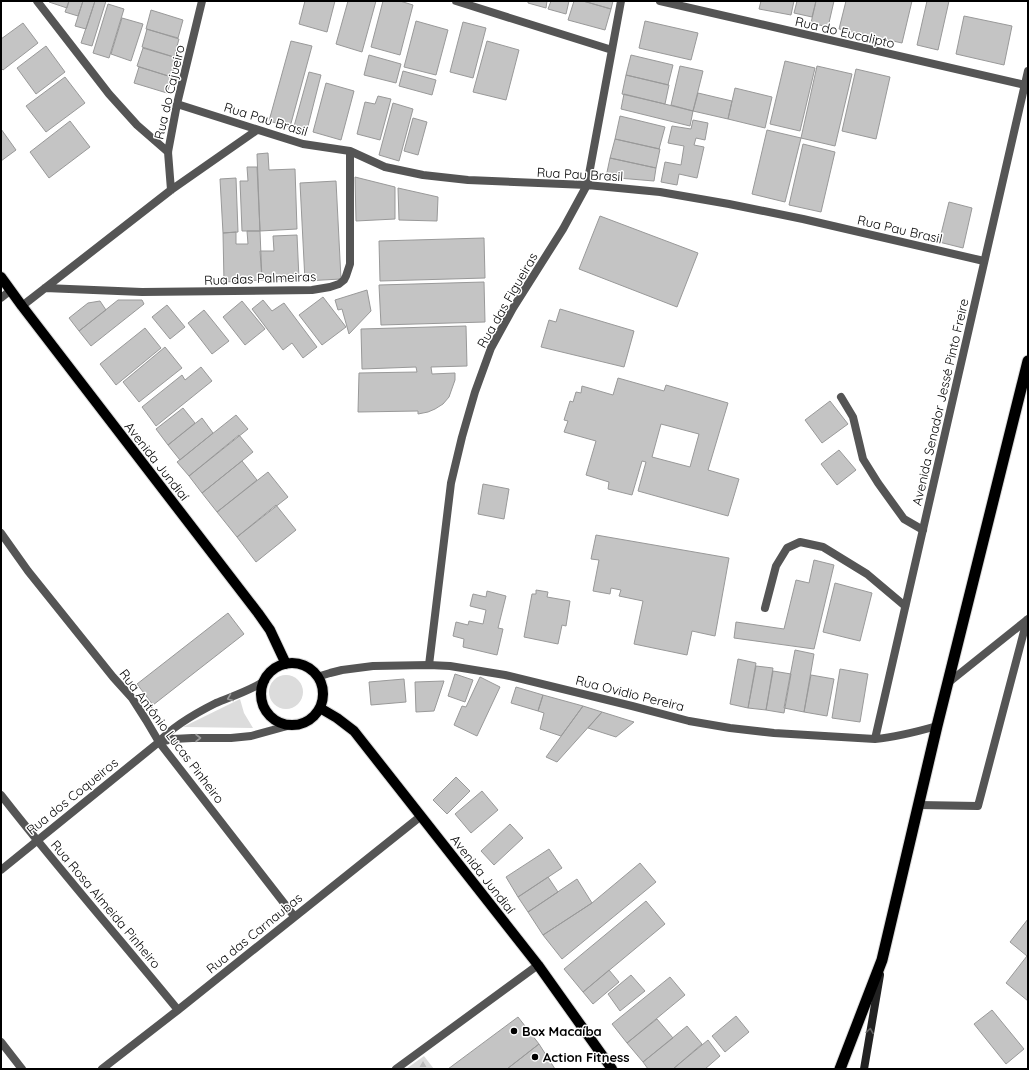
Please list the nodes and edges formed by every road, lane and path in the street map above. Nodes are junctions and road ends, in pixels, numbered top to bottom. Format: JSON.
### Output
{"nodes":[{"id":1,"x":37,"y":1,"type":"edge"},
{"id":2,"x":202,"y":1,"type":"edge"},
{"id":3,"x":456,"y":1,"type":"edge"},
{"id":4,"x":621,"y":1,"type":"edge"},
{"id":5,"x":660,"y":1,"type":"edge"},
{"id":6,"x":612,"y":50,"type":"junction"},
{"id":7,"x":1028,"y":71,"type":"edge"},
{"id":8,"x":1025,"y":85,"type":"junction"},
{"id":9,"x":177,"y":104,"type":"junction"},
{"id":10,"x":257,"y":130,"type":"junction"},
{"id":11,"x":350,"y":151,"type":"junction"},
{"id":12,"x":168,"y":152,"type":"junction"},
{"id":13,"x":587,"y":185,"type":"junction"},
{"id":14,"x":171,"y":190,"type":"junction"},
{"id":15,"x":984,"y":261,"type":"junction"},
{"id":16,"x":1,"y":277,"type":"edge"},
{"id":17,"x":45,"y":288,"type":"junction"},
{"id":18,"x":11,"y":290,"type":"junction"},
{"id":19,"x":1,"y":298,"type":"edge"},
{"id":20,"x":22,"y":306,"type":"junction"},
{"id":21,"x":1028,"y":361,"type":"edge"},
{"id":22,"x":841,"y":397,"type":"dead end"},
{"id":23,"x":923,"y":530,"type":"junction"},
{"id":24,"x":1,"y":533,"type":"edge"},
{"id":25,"x":906,"y":606,"type":"junction"},
{"id":26,"x":765,"y":608,"type":"dead end"},
{"id":27,"x":1027,"y":619,"type":"edge"},
{"id":28,"x":286,"y":664,"type":"junction"},
{"id":29,"x":429,"y":665,"type":"junction"},
{"id":30,"x":317,"y":677,"type":"junction"},
{"id":31,"x":265,"y":681,"type":"junction"},
{"id":32,"x":948,"y":683,"type":"junction"},
{"id":33,"x":320,"y":708,"type":"junction"},
{"id":34,"x":291,"y":725,"type":"junction"},
{"id":35,"x":937,"y":726,"type":"junction"},
{"id":36,"x":875,"y":739,"type":"junction"},
{"id":37,"x":159,"y":742,"type":"junction"},
{"id":38,"x":1,"y":795,"type":"edge"},
{"id":39,"x":919,"y":804,"type":"junction"},
{"id":40,"x":421,"y":816,"type":"junction"},
{"id":41,"x":37,"y":841,"type":"junction"},
{"id":42,"x":1,"y":870,"type":"edge"},
{"id":43,"x":294,"y":916,"type":"junction"},
{"id":44,"x":882,"y":960,"type":"junction"},
{"id":45,"x":538,"y":965,"type":"junction"},
{"id":46,"x":178,"y":1010,"type":"junction"},
{"id":47,"x":1,"y":1042,"type":"edge"},
{"id":48,"x":22,"y":1069,"type":"edge"},
{"id":49,"x":102,"y":1069,"type":"edge"},
{"id":50,"x":396,"y":1069,"type":"edge"},
{"id":51,"x":612,"y":1069,"type":"edge"},
{"id":52,"x":840,"y":1069,"type":"edge"},
{"id":53,"x":864,"y":1069,"type":"edge"}],
"edges":[{"from":1,"to":12,"type":"street"},
{"from":2,"to":9,"type":"street","name":"Rua do Cajueiro"},
{"from":3,"to":6,"type":"street"},
{"from":4,"to":6,"type":"street","name":"Rua das Figueiras"},
{"from":5,"to":8,"type":"street","name":"Rua do Eucalipto"},
{"from":6,"to":13,"type":"street","name":"Rua das Figueiras"},
{"from":7,"to":8,"type":"street","name":"Avenida Senador Jessé Pinto Freire"},
{"from":8,"to":15,"type":"street","name":"Avenida Senador Jessé Pinto Freire"},
{"from":9,"to":10,"type":"street","name":"Rua Pau Brasil"},
{"from":9,"to":12,"type":"street","name":"Rua do Cajueiro"},
{"from":10,"to":11,"type":"street","name":"Rua Pau Brasil"},
{"from":10,"to":14,"type":"street"},
{"from":11,"to":13,"type":"street","name":"Rua Pau Brasil"},
{"from":11,"to":17,"type":"street","name":"Rua das Palmeiras"},
{"from":12,"to":14,"type":"street","name":"Rua do Cajueiro"},
{"from":13,"to":15,"type":"street","name":"Rua Pau Brasil"},
{"from":13,"to":29,"type":"street","name":"Rua das Figueiras"},
{"from":14,"to":17,"type":"street"},
{"from":15,"to":23,"type":"street","name":"Avenida Senador Jessé Pinto Freire"},
{"from":16,"to":18,"type":"main road","name":"Avenida Jundiaí"},
{"from":17,"to":20,"type":"street"},
{"from":18,"to":19,"type":"street"},
{"from":18,"to":20,"type":"main road","name":"Avenida Jundiaí"},
{"from":20,"to":28,"type":"main road","name":"Avenida Jundiaí"},
{"from":21,"to":32,"type":"highway"},
{"from":22,"to":23,"type":"street"},
{"from":23,"to":25,"type":"street","name":"Avenida Senador Jessé Pinto Freire"},
{"from":24,"to":37,"type":"street","name":"Rua Antônio Lucas Pinheiro"},
{"from":25,"to":26,"type":"street"},
{"from":25,"to":36,"type":"street","name":"Avenida Senador Jessé Pinto Freire"},
{"from":27,"to":32,"type":"street"},
{"from":27,"to":39,"type":"street"},
{"from":28,"to":30,"type":"main road"},
{"from":28,"to":31,"type":"main road"},
{"from":29,"to":30,"type":"street","name":"Rua Ovidio Pereira"},
{"from":29,"to":36,"type":"street","name":"Rua Ovidio Pereira"},
{"from":30,"to":33,"type":"main road"},
{"from":31,"to":34,"type":"main road"},
{"from":31,"to":37,"type":"street","name":"Rua dos Coqueiros","one_way":true},
{"from":32,"to":35,"type":"highway"},
{"from":33,"to":34,"type":"main road"},
{"from":33,"to":40,"type":"main road","name":"Avenida Jundiaí"},
{"from":37,"to":34,"type":"street","one_way":true},
{"from":35,"to":36,"type":"street","name":"Rua Ovidio Pereira"},
{"from":35,"to":39,"type":"highway"},
{"from":37,"to":41,"type":"street","name":"Rua dos Coqueiros"},
{"from":37,"to":43,"type":"street","name":"Rua Antônio Lucas Pinheiro"},
{"from":38,"to":41,"type":"street","name":"Rua Rosa Almeida Pinheiro"},
{"from":39,"to":44,"type":"highway"},
{"from":40,"to":43,"type":"street","name":"Rua das Carnaubas"},
{"from":40,"to":45,"type":"main road","name":"Avenida Jundiaí"},
{"from":41,"to":42,"type":"street","name":"Rua dos Coqueiros"},
{"from":41,"to":46,"type":"street","name":"Rua Rosa Almeida Pinheiro"},
{"from":43,"to":46,"type":"street","name":"Rua das Carnaubas"},
{"from":44,"to":52,"type":"highway"},
{"from":53,"to":44,"type":"main road","one_way":true},
{"from":45,"to":50,"type":"street"},
{"from":45,"to":51,"type":"main road","name":"Avenida Jundiaí"},
{"from":46,"to":49,"type":"street","name":"Rua das Carnaubas"},
{"from":47,"to":48,"type":"street"}]}
